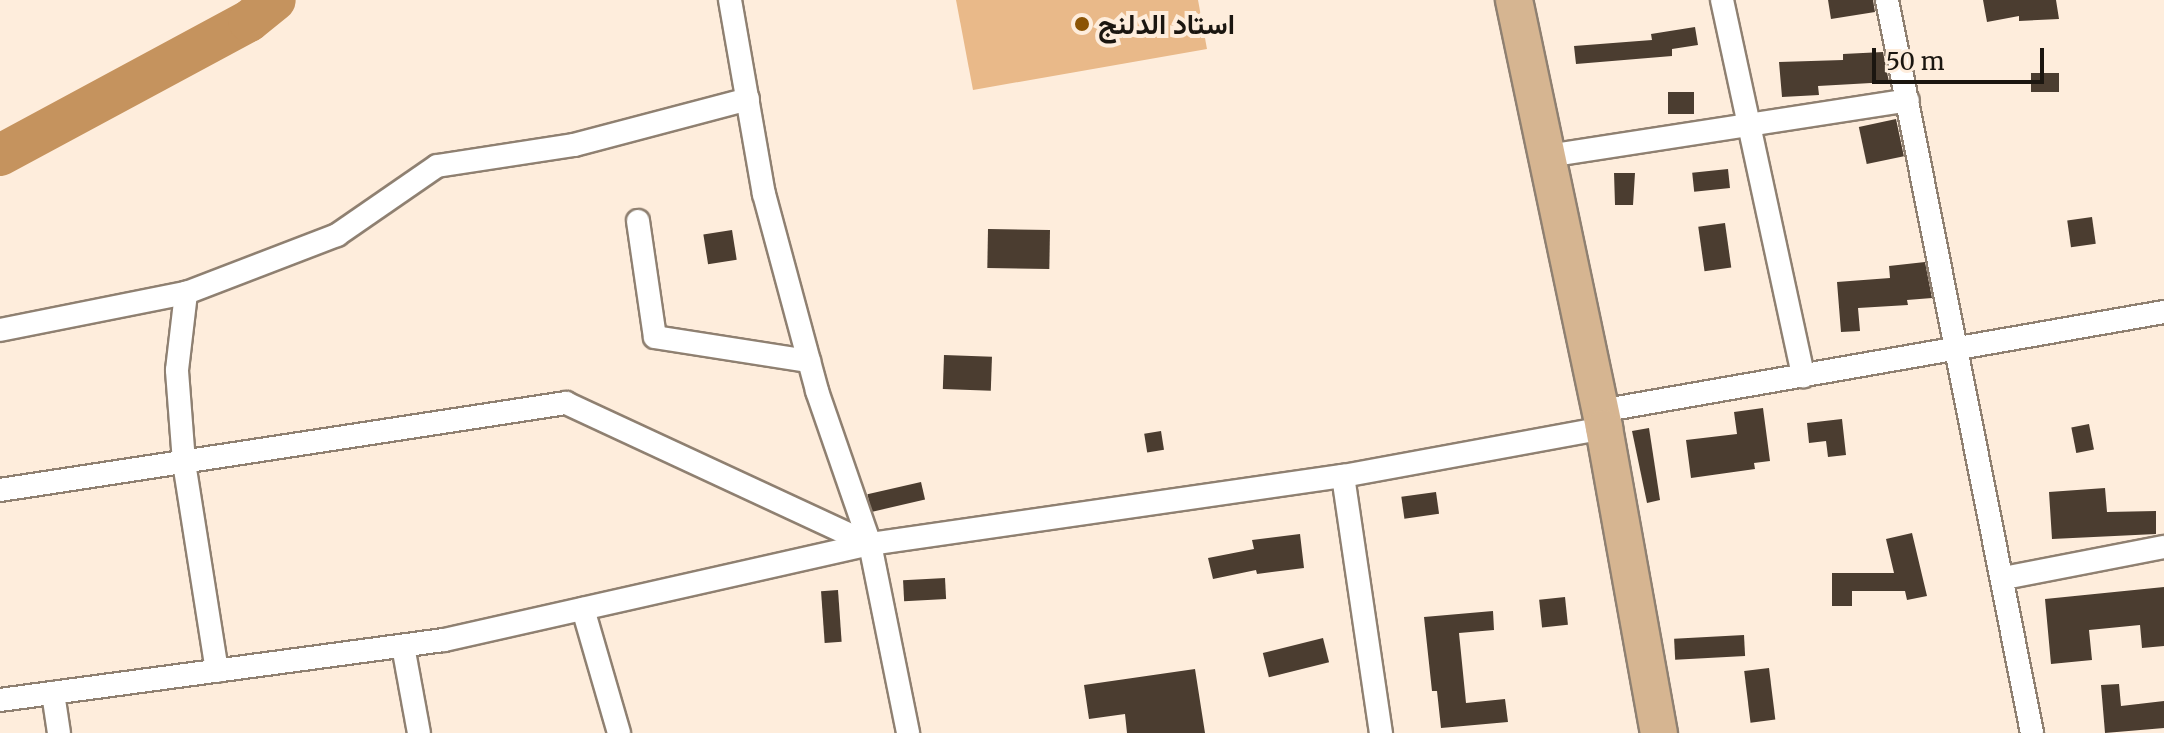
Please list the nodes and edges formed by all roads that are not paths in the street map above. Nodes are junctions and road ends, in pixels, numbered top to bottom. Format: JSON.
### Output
{"nodes":[{"id":1,"x":730,"y":0,"type":"edge"},
{"id":2,"x":1514,"y":0,"type":"edge"},
{"id":3,"x":1722,"y":0,"type":"edge"},
{"id":4,"x":1887,"y":0,"type":"edge"},
{"id":5,"x":748,"y":99,"type":"junction"},
{"id":6,"x":1908,"y":100,"type":"junction"},
{"id":7,"x":1747,"y":125,"type":"junction"},
{"id":8,"x":1548,"y":156,"type":"junction"},
{"id":9,"x":638,"y":221,"type":"dead end"},
{"id":10,"x":186,"y":293,"type":"junction"},
{"id":11,"x":2164,"y":312,"type":"edge"},
{"id":12,"x":0,"y":330,"type":"edge"},
{"id":13,"x":1958,"y":349,"type":"junction"},
{"id":14,"x":809,"y":361,"type":"junction"},
{"id":15,"x":1803,"y":376,"type":"junction"},
{"id":16,"x":1602,"y":420,"type":"junction"},
{"id":17,"x":184,"y":462,"type":"junction"},
{"id":18,"x":1343,"y":476,"type":"junction"},
{"id":19,"x":0,"y":490,"type":"edge"},
{"id":20,"x":870,"y":544,"type":"junction"},
{"id":21,"x":2164,"y":547,"type":"edge"},
{"id":22,"x":2004,"y":578,"type":"junction"},
{"id":23,"x":583,"y":609,"type":"junction"},
{"id":24,"x":403,"y":646,"type":"junction"},
{"id":25,"x":217,"y":671,"type":"junction"},
{"id":26,"x":53,"y":693,"type":"junction"},
{"id":27,"x":0,"y":700,"type":"edge"},
{"id":28,"x":59,"y":733,"type":"edge"},
{"id":29,"x":419,"y":733,"type":"edge"},
{"id":30,"x":619,"y":733,"type":"edge"},
{"id":31,"x":908,"y":733,"type":"edge"},
{"id":32,"x":1381,"y":733,"type":"edge"},
{"id":33,"x":1659,"y":733,"type":"edge"},
{"id":34,"x":2032,"y":733,"type":"edge"}],
"edges":[{"from":1,"to":5,"type":"street"},
{"from":2,"to":8,"type":"main road"},
{"from":3,"to":7,"type":"street"},
{"from":4,"to":6,"type":"street"},
{"from":5,"to":10,"type":"street"},
{"from":5,"to":14,"type":"street"},
{"from":6,"to":7,"type":"street"},
{"from":6,"to":13,"type":"street"},
{"from":7,"to":8,"type":"street"},
{"from":7,"to":15,"type":"street"},
{"from":8,"to":16,"type":"main road"},
{"from":9,"to":14,"type":"street"},
{"from":10,"to":12,"type":"street"},
{"from":10,"to":17,"type":"street"},
{"from":11,"to":13,"type":"street"},
{"from":13,"to":15,"type":"street"},
{"from":13,"to":22,"type":"street"},
{"from":14,"to":20,"type":"street"},
{"from":15,"to":16,"type":"street"},
{"from":16,"to":18,"type":"street"},
{"from":16,"to":33,"type":"main road"},
{"from":17,"to":19,"type":"street"},
{"from":17,"to":20,"type":"street"},
{"from":17,"to":25,"type":"street"},
{"from":18,"to":20,"type":"street"},
{"from":18,"to":32,"type":"street"},
{"from":20,"to":23,"type":"street"},
{"from":20,"to":31,"type":"street"},
{"from":21,"to":22,"type":"street"},
{"from":22,"to":34,"type":"street"},
{"from":23,"to":24,"type":"street"},
{"from":23,"to":30,"type":"street"},
{"from":24,"to":25,"type":"street"},
{"from":24,"to":29,"type":"street"},
{"from":25,"to":26,"type":"street"},
{"from":26,"to":27,"type":"street"},
{"from":26,"to":28,"type":"street"}]}
